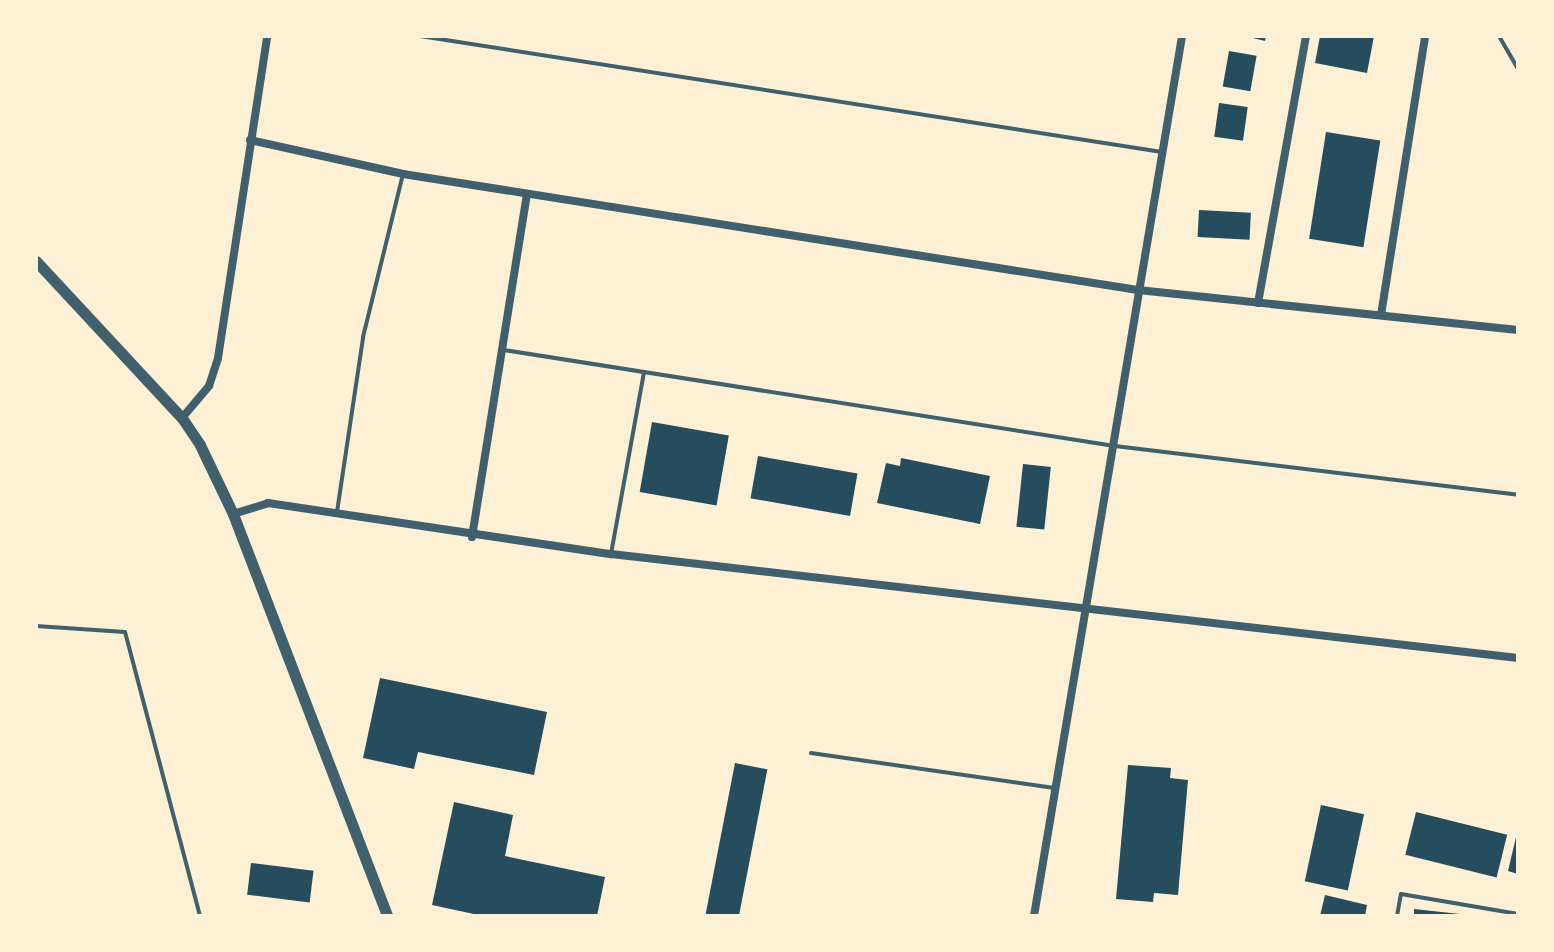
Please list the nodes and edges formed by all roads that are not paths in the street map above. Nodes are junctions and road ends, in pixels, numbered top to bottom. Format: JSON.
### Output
{"nodes":[{"id":1,"x":267,"y":36,"type":"edge"},
{"id":2,"x":420,"y":36,"type":"edge"},
{"id":3,"x":1182,"y":36,"type":"edge"},
{"id":4,"x":1306,"y":36,"type":"edge"},
{"id":5,"x":1425,"y":36,"type":"edge"},
{"id":6,"x":1499,"y":36,"type":"edge"},
{"id":7,"x":1518,"y":69,"type":"edge"},
{"id":8,"x":250,"y":140,"type":"junction"},
{"id":9,"x":1164,"y":152,"type":"junction"},
{"id":10,"x":403,"y":174,"type":"junction"},
{"id":11,"x":527,"y":194,"type":"junction"},
{"id":12,"x":36,"y":261,"type":"edge"},
{"id":13,"x":1138,"y":290,"type":"junction"},
{"id":14,"x":1258,"y":303,"type":"junction"},
{"id":15,"x":1381,"y":315,"type":"junction"},
{"id":16,"x":1518,"y":330,"type":"edge"},
{"id":17,"x":504,"y":350,"type":"junction"},
{"id":18,"x":644,"y":372,"type":"junction"},
{"id":19,"x":182,"y":418,"type":"junction"},
{"id":20,"x":1115,"y":446,"type":"junction"},
{"id":21,"x":1518,"y":495,"type":"edge"},
{"id":22,"x":337,"y":512,"type":"junction"},
{"id":23,"x":233,"y":514,"type":"junction"},
{"id":24,"x":472,"y":537,"type":"junction"},
{"id":25,"x":611,"y":554,"type":"junction"},
{"id":26,"x":1085,"y":609,"type":"junction"},
{"id":27,"x":36,"y":626,"type":"edge"},
{"id":28,"x":1518,"y":658,"type":"edge"},
{"id":29,"x":811,"y":753,"type":"dead end"},
{"id":30,"x":1055,"y":788,"type":"junction"},
{"id":31,"x":1518,"y":914,"type":"edge"},
{"id":32,"x":200,"y":916,"type":"edge"},
{"id":33,"x":387,"y":916,"type":"edge"},
{"id":34,"x":1034,"y":916,"type":"edge"},
{"id":35,"x":1397,"y":916,"type":"edge"}],
"edges":[{"from":1,"to":8,"type":"street"},
{"from":2,"to":9,"type":"lane"},
{"from":3,"to":9,"type":"street"},
{"from":4,"to":14,"type":"street"},
{"from":5,"to":15,"type":"street"},
{"from":6,"to":7,"type":"lane"},
{"from":8,"to":10,"type":"street"},
{"from":8,"to":19,"type":"street"},
{"from":9,"to":13,"type":"street"},
{"from":10,"to":11,"type":"street"},
{"from":10,"to":22,"type":"lane"},
{"from":11,"to":13,"type":"street"},
{"from":11,"to":17,"type":"street"},
{"from":12,"to":19,"type":"street"},
{"from":13,"to":14,"type":"street"},
{"from":13,"to":20,"type":"street"},
{"from":14,"to":15,"type":"street"},
{"from":15,"to":16,"type":"street"},
{"from":17,"to":18,"type":"lane"},
{"from":17,"to":24,"type":"street"},
{"from":18,"to":20,"type":"lane"},
{"from":18,"to":25,"type":"lane"},
{"from":19,"to":23,"type":"street"},
{"from":20,"to":21,"type":"lane"},
{"from":20,"to":26,"type":"street"},
{"from":22,"to":23,"type":"street"},
{"from":22,"to":24,"type":"street"},
{"from":23,"to":33,"type":"street"},
{"from":24,"to":25,"type":"street"},
{"from":25,"to":26,"type":"street"},
{"from":26,"to":28,"type":"street"},
{"from":26,"to":30,"type":"street"},
{"from":27,"to":32,"type":"lane"},
{"from":29,"to":30,"type":"lane"},
{"from":30,"to":34,"type":"street"},
{"from":31,"to":35,"type":"lane"}]}
